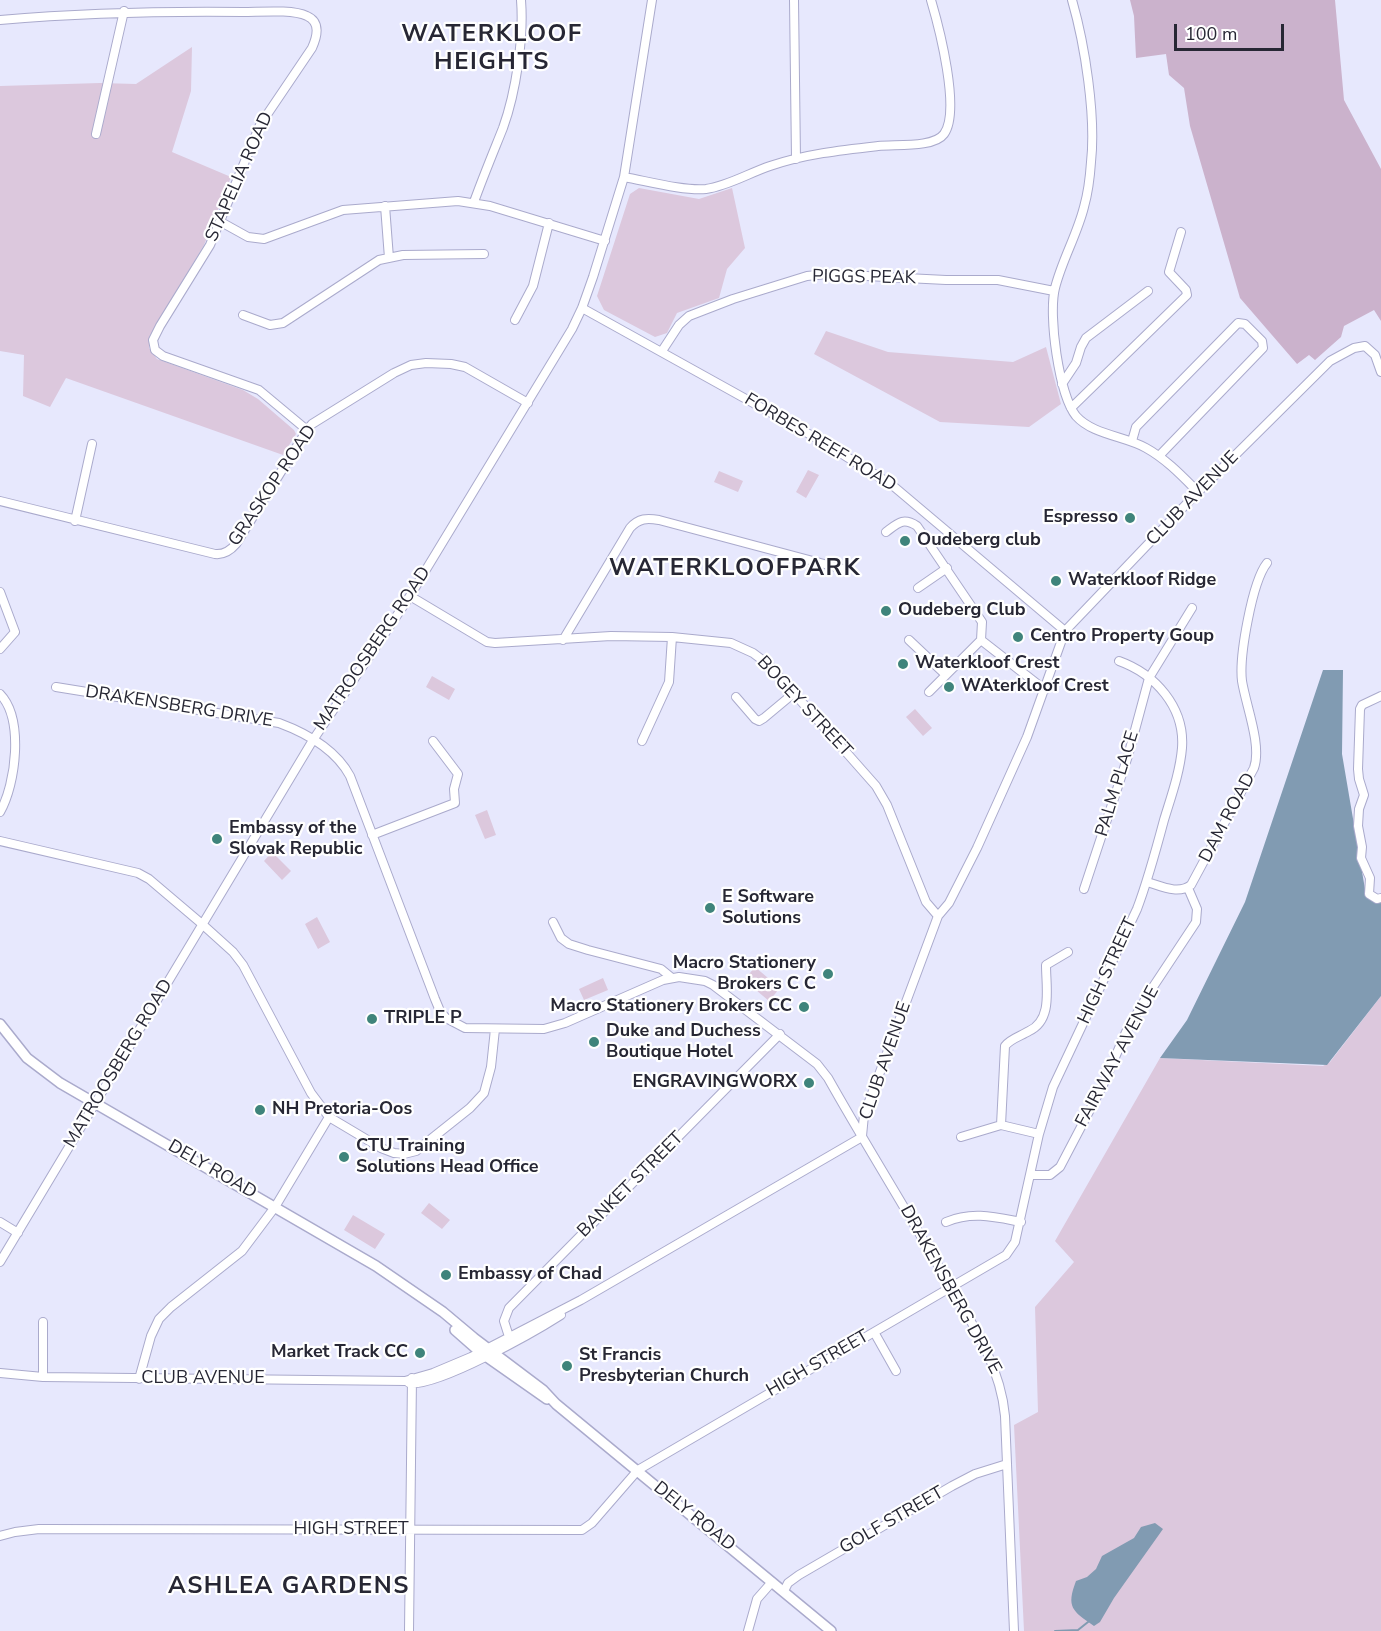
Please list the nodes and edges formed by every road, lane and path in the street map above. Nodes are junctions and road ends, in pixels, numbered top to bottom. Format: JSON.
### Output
{"nodes":[{"id":1,"x":521,"y":0,"type":"edge"},
{"id":2,"x":652,"y":0,"type":"edge"},
{"id":3,"x":794,"y":0,"type":"edge"},
{"id":4,"x":931,"y":0,"type":"edge"},
{"id":5,"x":1072,"y":0,"type":"edge"},
{"id":6,"x":124,"y":11,"type":"junction"},
{"id":7,"x":0,"y":20,"type":"edge"},
{"id":8,"x":96,"y":134,"type":"dead end"},
{"id":9,"x":796,"y":159,"type":"junction"},
{"id":10,"x":624,"y":177,"type":"junction"},
{"id":11,"x":474,"y":202,"type":"junction"},
{"id":12,"x":385,"y":206,"type":"junction"},
{"id":13,"x":221,"y":222,"type":"junction"},
{"id":14,"x":549,"y":223,"type":"junction"},
{"id":15,"x":1181,"y":232,"type":"dead end"},
{"id":16,"x":605,"y":241,"type":"junction"},
{"id":17,"x":484,"y":254,"type":"dead end"},
{"id":18,"x":389,"y":258,"type":"junction"},
{"id":19,"x":1054,"y":291,"type":"junction"},
{"id":20,"x":1148,"y":291,"type":"dead end"},
{"id":21,"x":582,"y":308,"type":"junction"},
{"id":22,"x":243,"y":315,"type":"dead end"},
{"id":23,"x":515,"y":320,"type":"dead end"},
{"id":24,"x":662,"y":351,"type":"junction"},
{"id":25,"x":1381,"y":372,"type":"edge"},
{"id":26,"x":1062,"y":384,"type":"junction"},
{"id":27,"x":528,"y":403,"type":"junction"},
{"id":28,"x":1071,"y":408,"type":"junction"},
{"id":29,"x":307,"y":430,"type":"junction"},
{"id":30,"x":1132,"y":441,"type":"junction"},
{"id":31,"x":92,"y":444,"type":"dead end"},
{"id":32,"x":1159,"y":456,"type":"junction"},
{"id":33,"x":1198,"y":492,"type":"junction"},
{"id":34,"x":0,"y":501,"type":"edge"},
{"id":35,"x":75,"y":521,"type":"junction"},
{"id":36,"x":886,"y":532,"type":"dead end"},
{"id":37,"x":1267,"y":563,"type":"dead end"},
{"id":38,"x":947,"y":568,"type":"junction"},
{"id":39,"x":843,"y":569,"type":"dead end"},
{"id":40,"x":918,"y":588,"type":"dead end"},
{"id":41,"x":0,"y":592,"type":"edge"},
{"id":42,"x":410,"y":596,"type":"junction"},
{"id":43,"x":1192,"y":608,"type":"dead end"},
{"id":44,"x":1065,"y":631,"type":"junction"},
{"id":45,"x":672,"y":637,"type":"junction"},
{"id":46,"x":563,"y":640,"type":"junction"},
{"id":47,"x":909,"y":640,"type":"dead end"},
{"id":48,"x":981,"y":640,"type":"junction"},
{"id":49,"x":0,"y":649,"type":"edge"},
{"id":50,"x":1119,"y":661,"type":"dead end"},
{"id":51,"x":945,"y":674,"type":"junction"},
{"id":52,"x":1149,"y":678,"type":"junction"},
{"id":53,"x":56,"y":687,"type":"dead end"},
{"id":54,"x":1045,"y":690,"type":"junction"},
{"id":55,"x":929,"y":692,"type":"dead end"},
{"id":56,"x":794,"y":693,"type":"junction"},
{"id":57,"x":0,"y":694,"type":"edge"},
{"id":58,"x":1381,"y":696,"type":"edge"},
{"id":59,"x":736,"y":697,"type":"dead end"},
{"id":60,"x":313,"y":740,"type":"junction"},
{"id":61,"x":433,"y":741,"type":"dead end"},
{"id":62,"x":642,"y":741,"type":"dead end"},
{"id":63,"x":0,"y":812,"type":"edge"},
{"id":64,"x":372,"y":835,"type":"junction"},
{"id":65,"x":0,"y":842,"type":"edge"},
{"id":66,"x":1147,"y":882,"type":"junction"},
{"id":67,"x":1188,"y":888,"type":"junction"},
{"id":68,"x":1084,"y":889,"type":"dead end"},
{"id":69,"x":1381,"y":898,"type":"edge"},
{"id":70,"x":938,"y":916,"type":"junction"},
{"id":71,"x":553,"y":922,"type":"dead end"},
{"id":72,"x":202,"y":924,"type":"junction"},
{"id":73,"x":1068,"y":952,"type":"dead end"},
{"id":74,"x":672,"y":978,"type":"junction"},
{"id":75,"x":0,"y":1024,"type":"edge"},
{"id":76,"x":495,"y":1029,"type":"junction"},
{"id":77,"x":780,"y":1034,"type":"junction"},
{"id":78,"x":94,"y":1103,"type":"junction"},
{"id":79,"x":845,"y":1108,"type":"junction"},
{"id":80,"x":864,"y":1115,"type":"junction"},
{"id":81,"x":329,"y":1117,"type":"junction"},
{"id":82,"x":1001,"y":1125,"type":"junction"},
{"id":83,"x":1039,"y":1134,"type":"junction"},
{"id":84,"x":862,"y":1137,"type":"junction"},
{"id":85,"x":961,"y":1137,"type":"dead end"},
{"id":86,"x":1031,"y":1175,"type":"junction"},
{"id":87,"x":275,"y":1207,"type":"junction"},
{"id":88,"x":0,"y":1222,"type":"edge"},
{"id":89,"x":946,"y":1222,"type":"dead end"},
{"id":90,"x":1021,"y":1222,"type":"junction"},
{"id":91,"x":18,"y":1233,"type":"junction"},
{"id":92,"x":0,"y":1262,"type":"edge"},
{"id":93,"x":951,"y":1287,"type":"junction"},
{"id":94,"x":43,"y":1322,"type":"dead end"},
{"id":95,"x":874,"y":1332,"type":"junction"},
{"id":96,"x":510,"y":1341,"type":"junction"},
{"id":97,"x":487,"y":1353,"type":"junction"},
{"id":98,"x":896,"y":1371,"type":"dead end"},
{"id":99,"x":0,"y":1373,"type":"edge"},
{"id":100,"x":43,"y":1377,"type":"junction"},
{"id":101,"x":139,"y":1379,"type":"junction"},
{"id":102,"x":410,"y":1381,"type":"junction"},
{"id":103,"x":1007,"y":1464,"type":"junction"},
{"id":104,"x":638,"y":1470,"type":"junction"},
{"id":105,"x":410,"y":1530,"type":"junction"},
{"id":106,"x":0,"y":1536,"type":"edge"},
{"id":107,"x":772,"y":1582,"type":"junction"},
{"id":108,"x":784,"y":1591,"type":"junction"},
{"id":109,"x":409,"y":1631,"type":"edge"},
{"id":110,"x":748,"y":1631,"type":"edge"},
{"id":111,"x":831,"y":1631,"type":"edge"},
{"id":112,"x":1014,"y":1631,"type":"edge"}],
"edges":[{"from":1,"to":11,"type":"street"},
{"from":2,"to":10,"type":"street","name":"MATROOSBERG ROAD"},
{"from":3,"to":9,"type":"street"},
{"from":4,"to":9,"type":"street"},
{"from":5,"to":19,"type":"street"},
{"from":6,"to":7,"type":"street","name":"STAPELIA ROAD"},
{"from":6,"to":8,"type":"street"},
{"from":6,"to":13,"type":"street","name":"STAPELIA ROAD"},
{"from":9,"to":10,"type":"street"},
{"from":10,"to":16,"type":"street","name":"MATROOSBERG ROAD"},
{"from":11,"to":12,"type":"street"},
{"from":11,"to":14,"type":"street"},
{"from":12,"to":13,"type":"street"},
{"from":12,"to":18,"type":"street"},
{"from":13,"to":29,"type":"street","name":"STAPELIA ROAD"},
{"from":14,"to":16,"type":"street"},
{"from":14,"to":23,"type":"street"},
{"from":15,"to":28,"type":"street"},
{"from":16,"to":21,"type":"street","name":"MATROOSBERG ROAD"},
{"from":17,"to":18,"type":"street"},
{"from":18,"to":22,"type":"street"},
{"from":19,"to":24,"type":"street","name":"PIGGS PEAK"},
{"from":19,"to":26,"type":"street"},
{"from":20,"to":26,"type":"street"},
{"from":21,"to":24,"type":"street","name":"FORBES REEF ROAD"},
{"from":21,"to":27,"type":"street","name":"MATROOSBERG ROAD"},
{"from":24,"to":44,"type":"street","name":"FORBES REEF ROAD"},
{"from":25,"to":33,"type":"street","name":"CLUB AVENUE"},
{"from":26,"to":28,"type":"street"},
{"from":27,"to":29,"type":"street","name":"GRASKOP ROAD"},
{"from":27,"to":42,"type":"street","name":"MATROOSBERG ROAD"},
{"from":28,"to":30,"type":"street"},
{"from":29,"to":35,"type":"street","name":"GRASKOP ROAD"},
{"from":30,"to":32,"type":"street"},
{"from":30,"to":32,"type":"street"},
{"from":31,"to":35,"type":"street"},
{"from":32,"to":33,"type":"street"},
{"from":33,"to":44,"type":"street","name":"CLUB AVENUE"},
{"from":34,"to":35,"type":"street","name":"GRASKOP ROAD"},
{"from":36,"to":38,"type":"street"},
{"from":37,"to":67,"type":"street","name":"DAM ROAD"},
{"from":38,"to":40,"type":"street"},
{"from":38,"to":48,"type":"street"},
{"from":39,"to":46,"type":"street"},
{"from":41,"to":49,"type":"street"},
{"from":42,"to":46,"type":"street","name":"BOGEY STREET"},
{"from":42,"to":60,"type":"street","name":"MATROOSBERG ROAD"},
{"from":43,"to":52,"type":"street","name":"PALM PLACE"},
{"from":44,"to":54,"type":"street","name":"CLUB AVENUE"},
{"from":45,"to":46,"type":"street","name":"BOGEY STREET"},
{"from":45,"to":56,"type":"street","name":"BOGEY STREET"},
{"from":45,"to":62,"type":"street"},
{"from":47,"to":51,"type":"street"},
{"from":48,"to":51,"type":"street"},
{"from":48,"to":54,"type":"street"},
{"from":50,"to":52,"type":"street","name":"HIGH STREET"},
{"from":51,"to":55,"type":"street"},
{"from":52,"to":66,"type":"street","name":"HIGH STREET"},
{"from":52,"to":68,"type":"street","name":"PALM PLACE"},
{"from":53,"to":60,"type":"street","name":"DRAKENSBERG DRIVE"},
{"from":54,"to":70,"type":"street","name":"CLUB AVENUE"},
{"from":56,"to":59,"type":"street"},
{"from":56,"to":70,"type":"street","name":"BOGEY STREET"},
{"from":57,"to":63,"type":"street"},
{"from":58,"to":69,"type":"street"},
{"from":60,"to":64,"type":"street","name":"DRAKENSBERG DRIVE"},
{"from":60,"to":72,"type":"street","name":"MATROOSBERG ROAD"},
{"from":61,"to":64,"type":"street"},
{"from":64,"to":76,"type":"street","name":"DRAKENSBERG DRIVE"},
{"from":65,"to":72,"type":"street"},
{"from":66,"to":67,"type":"street"},
{"from":66,"to":83,"type":"street","name":"HIGH STREET"},
{"from":67,"to":86,"type":"street","name":"FAIRWAY AVENUE"},
{"from":70,"to":80,"type":"street","name":"CLUB AVENUE"},
{"from":71,"to":74,"type":"street"},
{"from":72,"to":78,"type":"street","name":"MATROOSBERG ROAD"},
{"from":72,"to":81,"type":"street"},
{"from":73,"to":82,"type":"street"},
{"from":74,"to":76,"type":"street","name":"DRAKENSBERG DRIVE"},
{"from":74,"to":77,"type":"street","name":"DRAKENSBERG DRIVE"},
{"from":75,"to":78,"type":"street","name":"DELY ROAD"},
{"from":76,"to":81,"type":"street"},
{"from":77,"to":79,"type":"street","name":"DRAKENSBERG DRIVE"},
{"from":77,"to":96,"type":"street","name":"BANKET STREET"},
{"from":78,"to":87,"type":"street","name":"DELY ROAD"},
{"from":78,"to":91,"type":"street","name":"MATROOSBERG ROAD"},
{"from":79,"to":80,"type":"street"},
{"from":79,"to":84,"type":"street","name":"DRAKENSBERG DRIVE"},
{"from":80,"to":84,"type":"street","name":"CLUB AVENUE"},
{"from":81,"to":87,"type":"street"},
{"from":82,"to":83,"type":"street"},
{"from":82,"to":85,"type":"street"},
{"from":83,"to":86,"type":"street","name":"HIGH STREET"},
{"from":84,"to":93,"type":"street","name":"DRAKENSBERG DRIVE"},
{"from":84,"to":96,"type":"street","name":"CLUB AVENUE"},
{"from":86,"to":90,"type":"street","name":"HIGH STREET"},
{"from":87,"to":97,"type":"street","name":"DELY ROAD"},
{"from":87,"to":101,"type":"street"},
{"from":88,"to":91,"type":"street"},
{"from":89,"to":90,"type":"street"},
{"from":90,"to":93,"type":"street","name":"HIGH STREET"},
{"from":91,"to":92,"type":"street","name":"MATROOSBERG ROAD"},
{"from":93,"to":95,"type":"street","name":"HIGH STREET"},
{"from":93,"to":103,"type":"street","name":"DRAKENSBERG DRIVE"},
{"from":94,"to":100,"type":"street"},
{"from":95,"to":98,"type":"street"},
{"from":95,"to":104,"type":"street","name":"HIGH STREET"},
{"from":96,"to":97,"type":"street","name":"CLUB AVENUE"},
{"from":97,"to":102,"type":"street","name":"CLUB AVENUE"},
{"from":97,"to":104,"type":"street","name":"DELY ROAD"},
{"from":99,"to":100,"type":"street","name":"CLUB AVENUE"},
{"from":100,"to":101,"type":"street","name":"CLUB AVENUE"},
{"from":101,"to":102,"type":"street","name":"CLUB AVENUE"},
{"from":102,"to":105,"type":"street"},
{"from":103,"to":108,"type":"street","name":"GOLF STREET"},
{"from":103,"to":112,"type":"street","name":"DRAKENSBERG DRIVE"},
{"from":104,"to":105,"type":"street","name":"HIGH STREET"},
{"from":104,"to":107,"type":"street","name":"DELY ROAD"},
{"from":105,"to":106,"type":"street","name":"HIGH STREET"},
{"from":105,"to":109,"type":"street"},
{"from":107,"to":108,"type":"street","name":"DELY ROAD"},
{"from":107,"to":110,"type":"street"},
{"from":108,"to":111,"type":"street","name":"DELY ROAD"}]}
